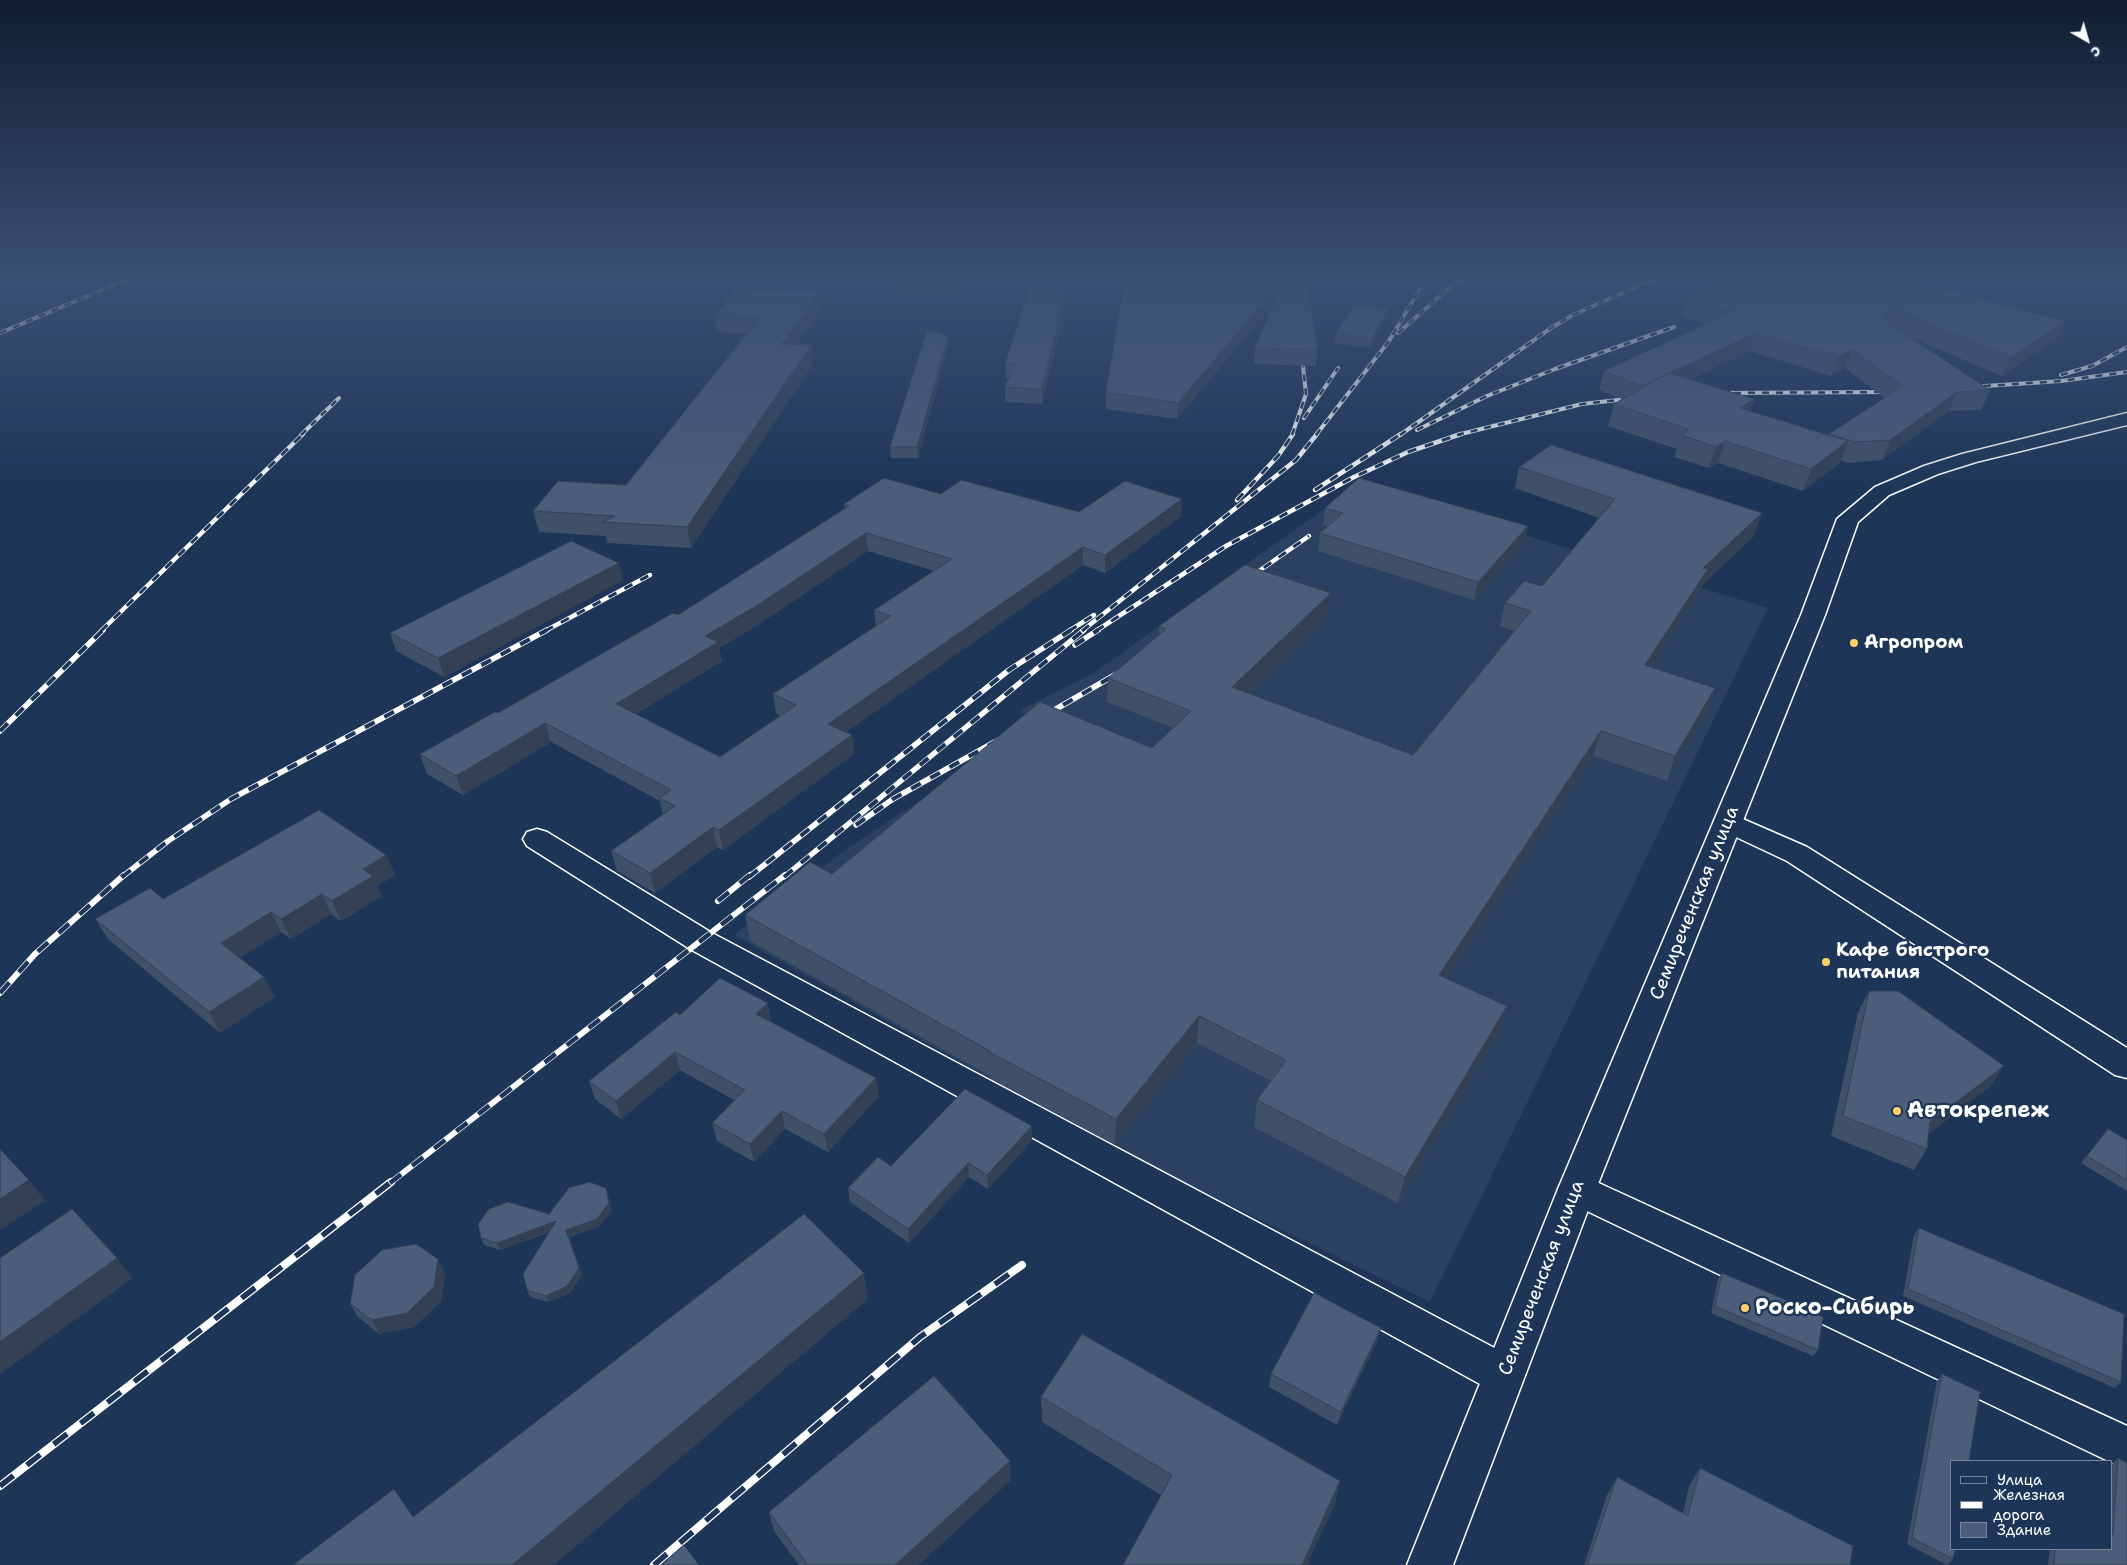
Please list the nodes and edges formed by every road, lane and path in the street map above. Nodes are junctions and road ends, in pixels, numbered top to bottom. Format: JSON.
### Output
{"nodes":[{"id":1,"x":2127,"y":419,"type":"edge"},
{"id":2,"x":1729,"y":822,"type":"junction"},
{"id":3,"x":537,"y":839,"type":"dead end"},
{"id":4,"x":2127,"y":1065,"type":"edge"},
{"id":5,"x":1577,"y":1190,"type":"junction"},
{"id":6,"x":1504,"y":1375,"type":"junction"},
{"id":7,"x":2127,"y":1448,"type":"edge"},
{"id":8,"x":1430,"y":1565,"type":"edge"}],
"edges":[{"from":1,"to":2,"type":"main road","name":"Семиреченская улица"},
{"from":2,"to":4,"type":"main road"},
{"from":2,"to":5,"type":"main road","name":"Семиреченская улица"},
{"from":3,"to":6,"type":"main road"},
{"from":5,"to":6,"type":"main road","name":"Семиреченская улица"},
{"from":5,"to":7,"type":"main road"},
{"from":6,"to":8,"type":"main road","name":"Семиреченская улица"}]}
